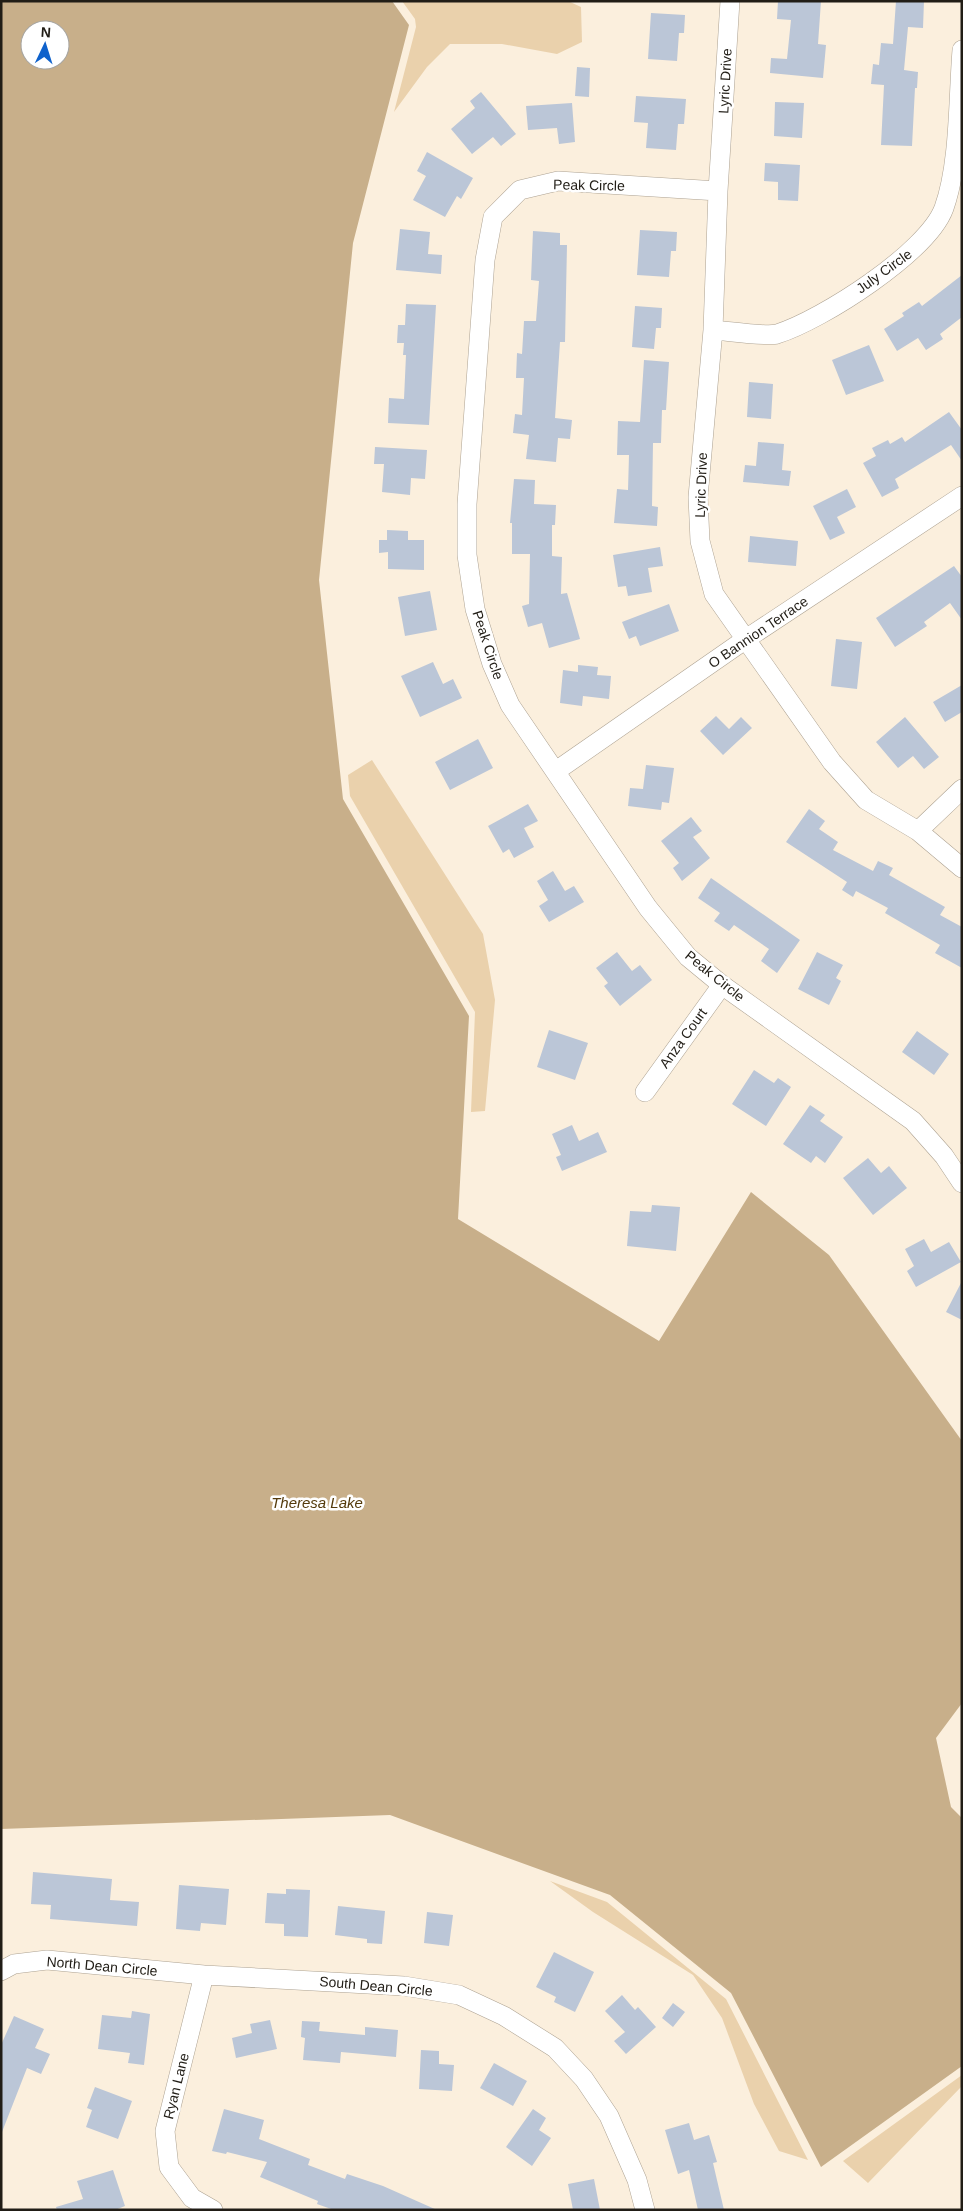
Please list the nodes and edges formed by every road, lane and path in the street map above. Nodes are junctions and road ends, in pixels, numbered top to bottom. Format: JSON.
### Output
{"nodes":[{"id":1,"x":730,"y":1,"type":"edge"},
{"id":2,"x":962,"y":50,"type":"edge"},
{"id":3,"x":718,"y":191,"type":"junction"},
{"id":4,"x":713,"y":330,"type":"junction"},
{"id":5,"x":962,"y":496,"type":"edge"},
{"id":6,"x":746,"y":639,"type":"junction"},
{"id":7,"x":556,"y":771,"type":"junction"},
{"id":8,"x":962,"y":789,"type":"edge"},
{"id":9,"x":918,"y":831,"type":"junction"},
{"id":10,"x":962,"y":868,"type":"edge"},
{"id":11,"x":722,"y":985,"type":"junction"},
{"id":12,"x":645,"y":1092,"type":"dead end"},
{"id":13,"x":962,"y":1183,"type":"edge"},
{"id":14,"x":1,"y":1971,"type":"edge"},
{"id":15,"x":204,"y":1975,"type":"junction"},
{"id":16,"x":212,"y":2210,"type":"edge"},
{"id":17,"x":645,"y":2210,"type":"edge"}],
"edges":[{"from":1,"to":3,"type":"street","name":"Lyric Drive"},
{"from":2,"to":4,"type":"street","name":"July Circle"},
{"from":3,"to":4,"type":"street","name":"Lyric Drive"},
{"from":3,"to":7,"type":"street","name":"Peak Circle"},
{"from":4,"to":6,"type":"street","name":"Lyric Drive"},
{"from":5,"to":6,"type":"street","name":"O Bannion Terrace"},
{"from":6,"to":7,"type":"street","name":"O Bannion Terrace"},
{"from":6,"to":9,"type":"street","name":"Lyric Drive"},
{"from":7,"to":11,"type":"street","name":"Peak Circle"},
{"from":8,"to":9,"type":"street"},
{"from":9,"to":10,"type":"street","name":"Lyric Drive"},
{"from":11,"to":12,"type":"street","name":"Anza Court"},
{"from":11,"to":13,"type":"street","name":"Peak Circle"},
{"from":14,"to":15,"type":"street","name":"North Dean Circle"},
{"from":15,"to":16,"type":"street","name":"Ryan Lane"},
{"from":15,"to":17,"type":"street","name":"South Dean Circle"}]}
